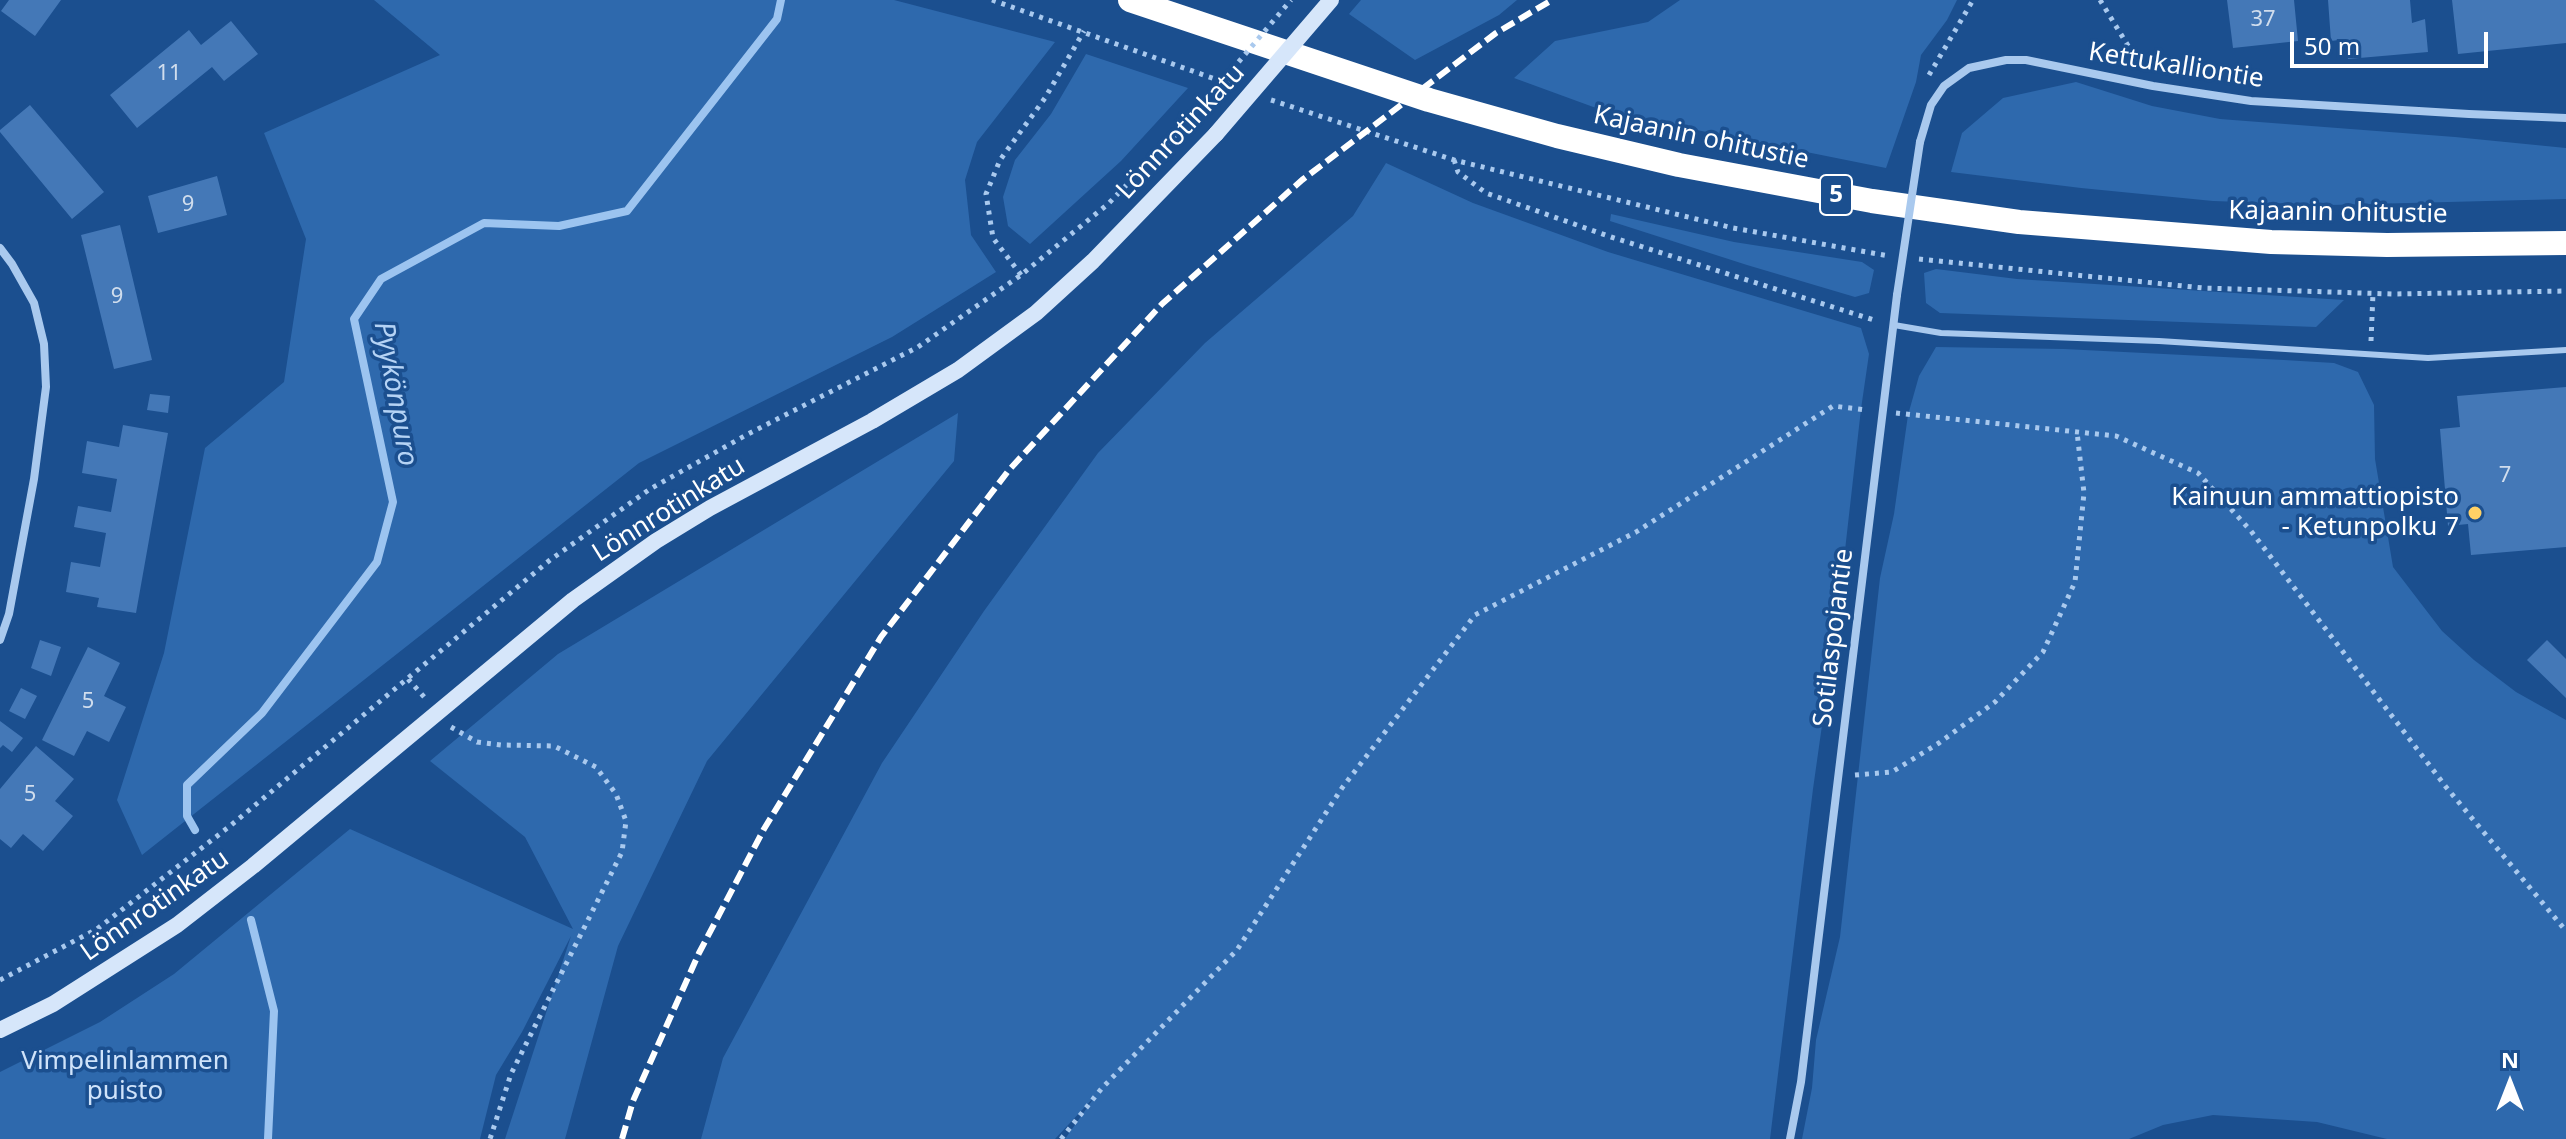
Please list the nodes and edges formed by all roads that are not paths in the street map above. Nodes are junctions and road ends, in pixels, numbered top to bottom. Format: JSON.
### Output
{"nodes":[{"id":1,"x":1130,"y":0,"type":"edge"},
{"id":2,"x":1331,"y":0,"type":"edge"},
{"id":3,"x":2566,"y":118,"type":"edge"},
{"id":4,"x":1920,"y":142,"type":"joint"},
{"id":5,"x":2566,"y":243,"type":"edge"},
{"id":6,"x":0,"y":248,"type":"edge"},
{"id":7,"x":1894,"y":325,"type":"junction"},
{"id":8,"x":2566,"y":350,"type":"edge"},
{"id":9,"x":0,"y":640,"type":"edge"},
{"id":10,"x":0,"y":1030,"type":"edge"},
{"id":11,"x":1790,"y":1139,"type":"edge"}],
"edges":[{"from":1,"to":5,"type":"highway","name":"Kajaanin ohitustie","number":"5"},
{"from":2,"to":10,"type":"street","name":"Lönnrotinkatu","bridge":true},
{"from":3,"to":4,"type":"street","name":"Kettukalliontie"},
{"from":4,"to":7,"type":"street","name":"Sotilaspojantie","bridge":true},
{"from":6,"to":9,"type":"street"},
{"from":7,"to":8,"type":"lane"},
{"from":7,"to":11,"type":"street","name":"Sotilaspojantie"}]}
